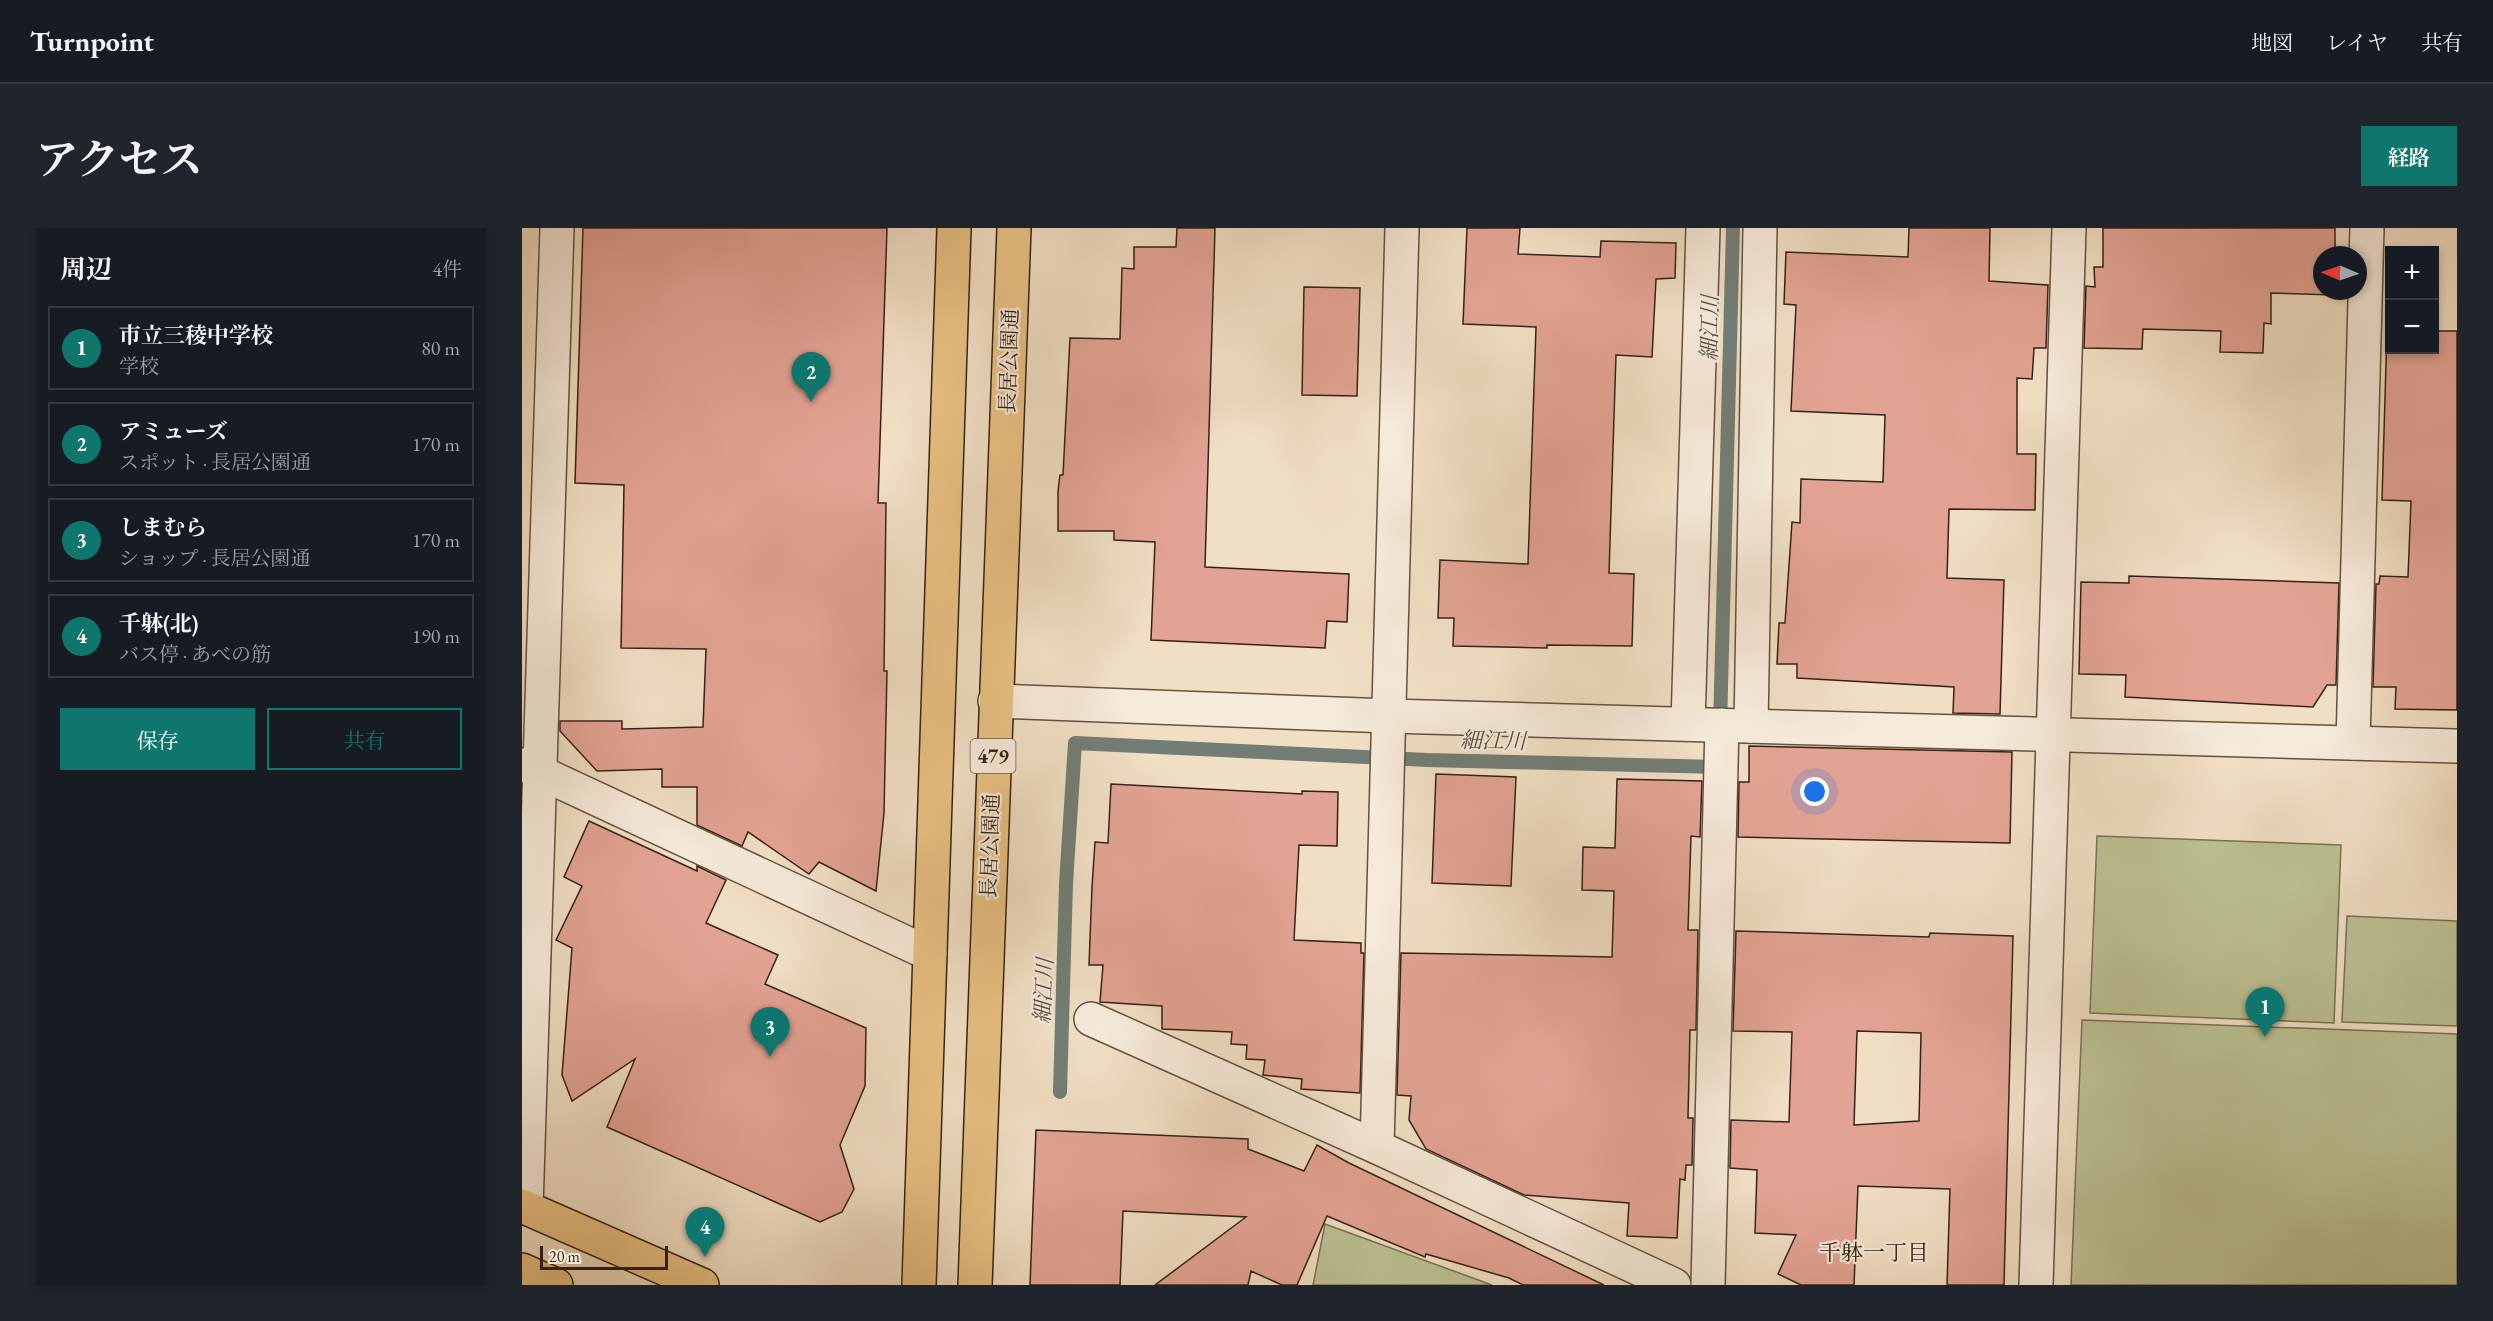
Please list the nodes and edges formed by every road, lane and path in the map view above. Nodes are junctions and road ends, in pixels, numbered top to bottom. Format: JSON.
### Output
{"nodes":[{"id":1,"x":557,"y":228,"type":"edge"},
{"id":2,"x":954,"y":228,"type":"edge"},
{"id":3,"x":1014,"y":228,"type":"edge"},
{"id":4,"x":1402,"y":228,"type":"edge"},
{"id":5,"x":1703,"y":228,"type":"edge"},
{"id":6,"x":1760,"y":228,"type":"edge"},
{"id":7,"x":2068,"y":228,"type":"edge"},
{"id":8,"x":2367,"y":228,"type":"edge"},
{"id":9,"x":995,"y":701,"type":"junction"},
{"id":10,"x":1389,"y":716,"type":"junction"},
{"id":11,"x":1688,"y":724,"type":"junction"},
{"id":12,"x":1737,"y":725,"type":"junction"},
{"id":13,"x":2053,"y":735,"type":"junction"},
{"id":14,"x":2353,"y":743,"type":"junction"},
{"id":15,"x":2457,"y":746,"type":"edge"},
{"id":16,"x":532,"y":768,"type":"edge"},
{"id":17,"x":930,"y":954,"type":"junction"},
{"id":18,"x":1091,"y":1020,"type":"dead end"},
{"id":19,"x":1377,"y":1147,"type":"junction"},
{"id":20,"x":524,"y":1207,"type":"edge"},
{"id":21,"x":702,"y":1285,"type":"edge"},
{"id":22,"x":919,"y":1285,"type":"edge"},
{"id":23,"x":975,"y":1285,"type":"edge"},
{"id":24,"x":1674,"y":1285,"type":"edge"},
{"id":25,"x":1708,"y":1285,"type":"edge"},
{"id":26,"x":2036,"y":1285,"type":"edge"}],
"edges":[{"from":1,"to":16,"type":"street"},
{"from":2,"to":17,"type":"main road"},
{"from":3,"to":9,"type":"main road","name":"長居公園通","number":"479"},
{"from":4,"to":10,"type":"street"},
{"from":5,"to":11,"type":"street"},
{"from":6,"to":12,"type":"street"},
{"from":7,"to":13,"type":"street"},
{"from":8,"to":14,"type":"street"},
{"from":9,"to":10,"type":"street"},
{"from":9,"to":23,"type":"main road","name":"長居公園通","number":"479"},
{"from":10,"to":11,"type":"street"},
{"from":10,"to":19,"type":"street"},
{"from":11,"to":12,"type":"street"},
{"from":12,"to":13,"type":"street"},
{"from":12,"to":25,"type":"street"},
{"from":13,"to":14,"type":"street"},
{"from":13,"to":26,"type":"street"},
{"from":14,"to":15,"type":"street"},
{"from":16,"to":17,"type":"street"},
{"from":16,"to":20,"type":"street"},
{"from":17,"to":22,"type":"main road"},
{"from":18,"to":19,"type":"street"},
{"from":19,"to":24,"type":"street"},
{"from":20,"to":21,"type":"main road"}]}
